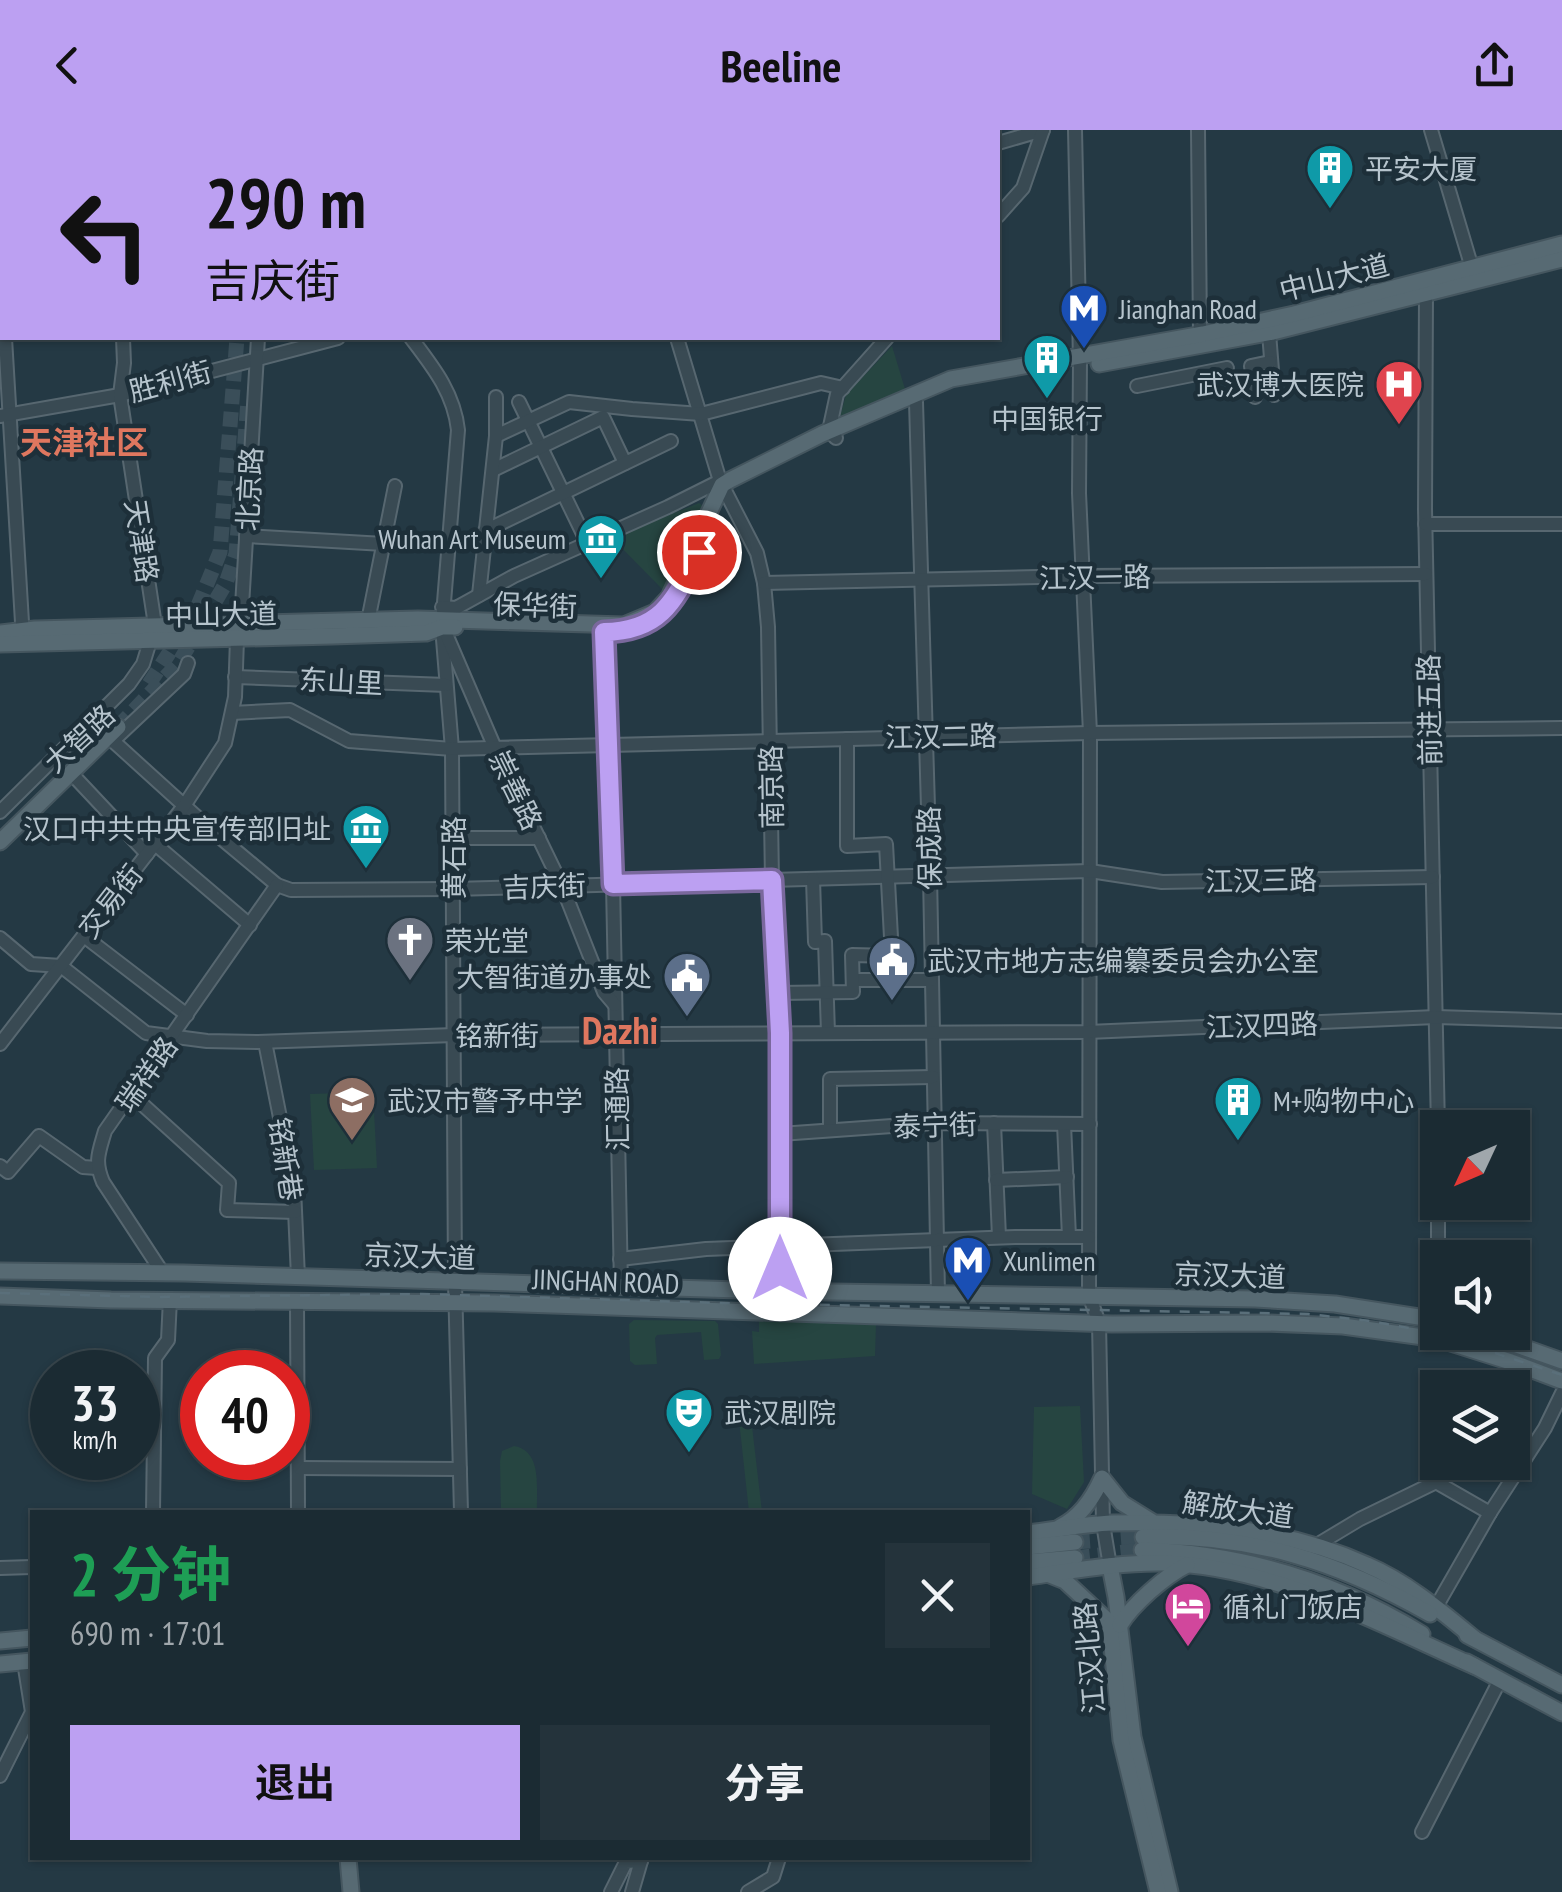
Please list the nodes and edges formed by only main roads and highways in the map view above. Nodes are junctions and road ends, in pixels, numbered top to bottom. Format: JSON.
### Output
{"nodes":[{"id":1,"x":1562,"y":244,"type":"edge"},
{"id":2,"x":1562,"y":259,"type":"edge"},
{"id":3,"x":1205,"y":339,"type":"junction"},
{"id":4,"x":1080,"y":361,"type":"junction"},
{"id":5,"x":832,"y":435,"type":"junction"},
{"id":6,"x":723,"y":486,"type":"junction"},
{"id":7,"x":442,"y":618,"type":"junction"},
{"id":8,"x":239,"y":631,"type":"junction"},
{"id":9,"x":0,"y":633,"type":"edge"},
{"id":10,"x":23,"y":636,"type":"junction"},
{"id":11,"x":0,"y":644,"type":"edge"},
{"id":12,"x":0,"y":830,"type":"edge"},
{"id":13,"x":0,"y":844,"type":"edge"},
{"id":14,"x":0,"y":1271,"type":"edge"},
{"id":15,"x":0,"y":1296,"type":"edge"},
{"id":16,"x":1420,"y":1317,"type":"edge"},
{"id":17,"x":1420,"y":1334,"type":"edge"},
{"id":18,"x":1477,"y":1350,"type":"edge"},
{"id":19,"x":1530,"y":1350,"type":"edge"},
{"id":20,"x":1562,"y":1361,"type":"edge"},
{"id":21,"x":1562,"y":1381,"type":"edge"},
{"id":22,"x":1159,"y":1524,"type":"junction"},
{"id":23,"x":1054,"y":1530,"type":"junction"},
{"id":24,"x":1030,"y":1533,"type":"edge"},
{"id":25,"x":1030,"y":1548,"type":"edge"},
{"id":26,"x":1030,"y":1561,"type":"edge"},
{"id":27,"x":1189,"y":1564,"type":"junction"},
{"id":28,"x":1110,"y":1566,"type":"junction"},
{"id":29,"x":1046,"y":1574,"type":"junction"},
{"id":30,"x":1030,"y":1576,"type":"edge"},
{"id":31,"x":1114,"y":1624,"type":"junction"},
{"id":32,"x":30,"y":1638,"type":"edge"},
{"id":33,"x":1474,"y":1639,"type":"junction"},
{"id":34,"x":0,"y":1641,"type":"edge"},
{"id":35,"x":28,"y":1662,"type":"edge"},
{"id":36,"x":0,"y":1664,"type":"edge"},
{"id":37,"x":1474,"y":1666,"type":"junction"},
{"id":38,"x":1562,"y":1685,"type":"edge"},
{"id":39,"x":1562,"y":1713,"type":"edge"},
{"id":40,"x":348,"y":1860,"type":"edge"},
{"id":41,"x":350,"y":1892,"type":"edge"},
{"id":42,"x":1158,"y":1892,"type":"edge"},
{"id":43,"x":1170,"y":1892,"type":"edge"}],
"edges":[{"from":1,"to":3,"type":"main road","name":"中山大道"},
{"from":2,"to":3,"type":"main road","name":"中山大道"},
{"from":3,"to":4,"type":"main road","name":"中山大道"},
{"from":4,"to":5,"type":"main road","name":"中山大道"},
{"from":4,"to":5,"type":"main road","name":"中山大道"},
{"from":5,"to":6,"type":"main road","name":"中山大道"},
{"from":6,"to":7,"type":"main road","name":"保华街"},
{"from":6,"to":7,"type":"main road","name":"保华街"},
{"from":7,"to":8,"type":"main road","name":"中山大道"},
{"from":7,"to":8,"type":"main road","name":"中山大道"},
{"from":8,"to":10,"type":"main road","name":"中山大道"},
{"from":9,"to":10,"type":"main road","name":"中山大道"},
{"from":10,"to":11,"type":"main road","name":"中山大道"},
{"from":12,"to":13,"type":"main road","name":"大智路"},
{"from":14,"to":16,"type":"main road","name":"京汉大道"},
{"from":15,"to":17,"type":"main road","name":"JINGHAN ROAD"},
{"from":18,"to":21,"type":"main road","name":"JINGHAN ROAD"},
{"from":19,"to":20,"type":"main road"},
{"from":22,"to":23,"type":"main road","name":"解放大道"},
{"from":22,"to":23,"type":"main road"},
{"from":22,"to":33,"type":"main road","name":"解放大道"},
{"from":23,"to":24,"type":"main road","name":"解放大道"},
{"from":25,"to":26,"type":"main road"},
{"from":27,"to":28,"type":"main road","name":"解放大道"},
{"from":27,"to":31,"type":"main road"},
{"from":27,"to":37,"type":"main road","name":"解放大道"},
{"from":28,"to":29,"type":"main road","name":"解放大道"},
{"from":28,"to":31,"type":"main road","name":"江汉北路"},
{"from":29,"to":30,"type":"main road","name":"解放大道"},
{"from":29,"to":31,"type":"main road"},
{"from":31,"to":42,"type":"main road","name":"江汉北路"},
{"from":31,"to":43,"type":"main road","name":"江汉北路"},
{"from":32,"to":34,"type":"main road"},
{"from":33,"to":37,"type":"main road","name":"解放大道"},
{"from":33,"to":38,"type":"main road","name":"解放大道"},
{"from":35,"to":36,"type":"main road"},
{"from":37,"to":39,"type":"main road","name":"解放大道"},
{"from":40,"to":41,"type":"main road"}]}
